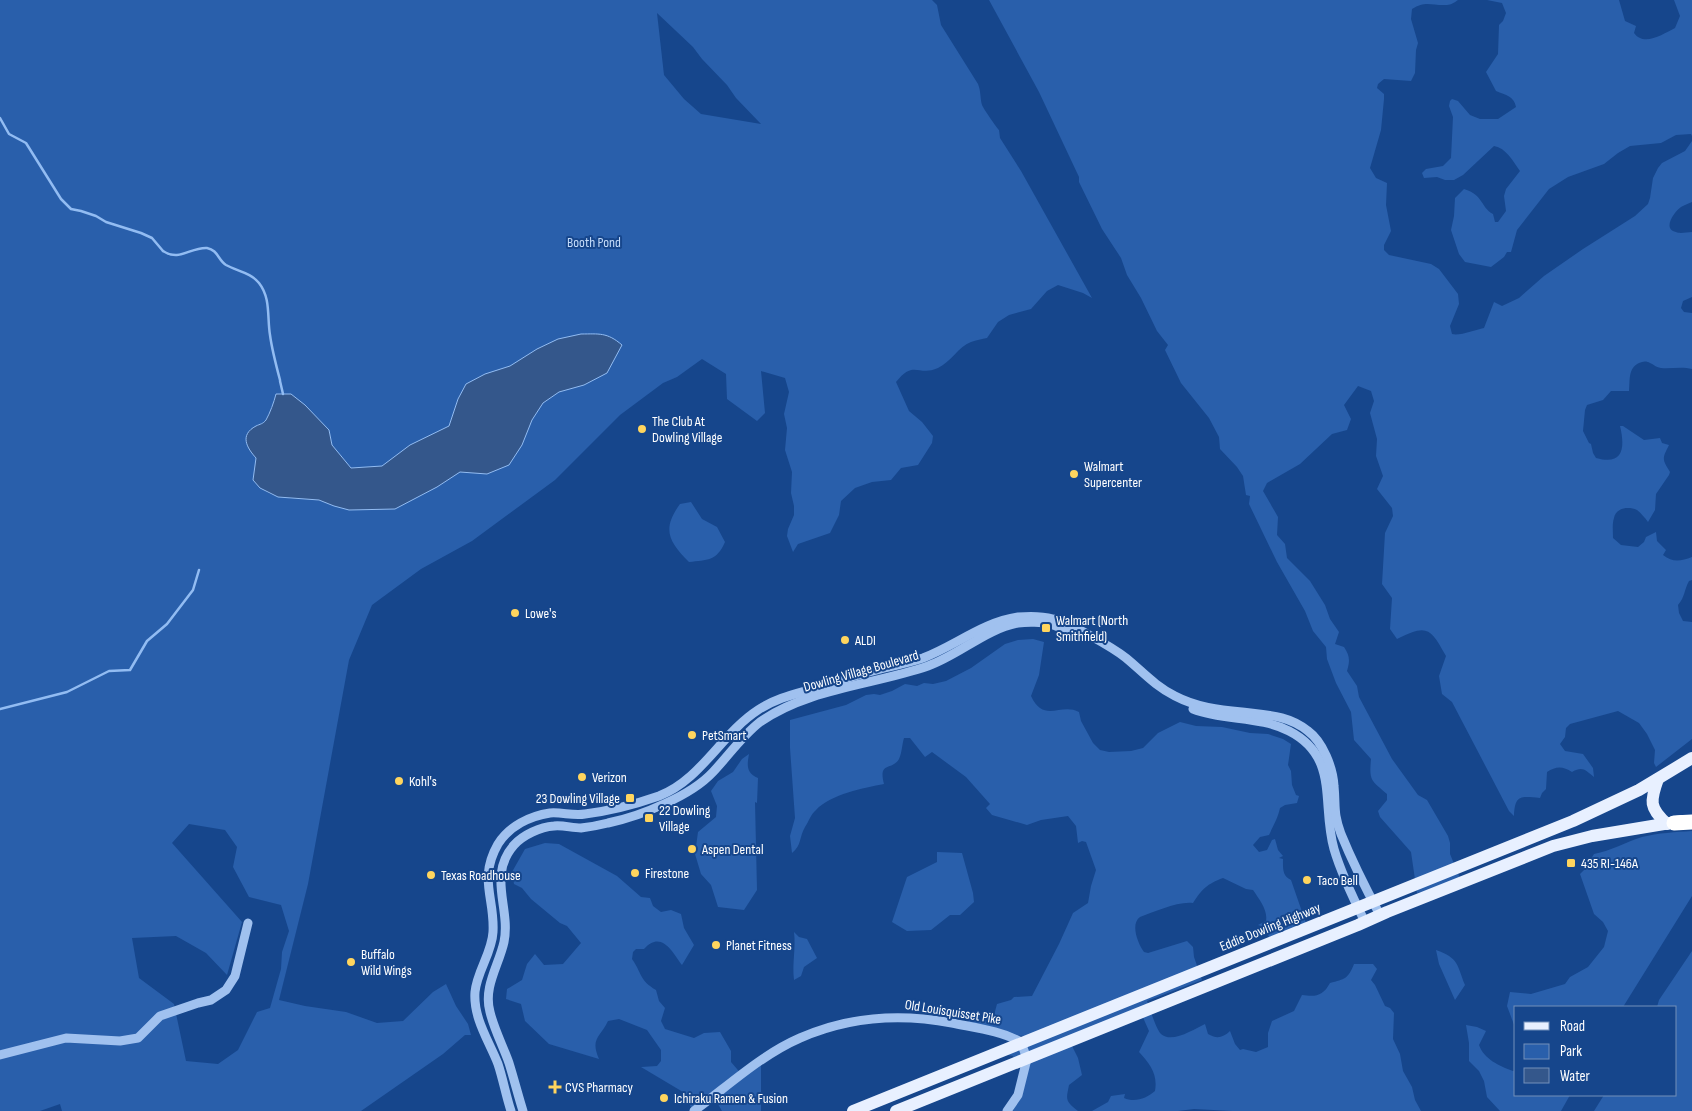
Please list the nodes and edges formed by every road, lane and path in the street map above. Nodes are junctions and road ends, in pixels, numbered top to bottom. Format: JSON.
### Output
{"nodes":[{"id":1,"x":1692,"y":758,"type":"edge"},
{"id":2,"x":1658,"y":779,"type":"junction"},
{"id":3,"x":1692,"y":821,"type":"edge"},
{"id":4,"x":1671,"y":824,"type":"junction"},
{"id":5,"x":1341,"y":834,"type":"junction"},
{"id":6,"x":1332,"y":838,"type":"junction"},
{"id":7,"x":1372,"y":902,"type":"junction"},
{"id":8,"x":1358,"y":907,"type":"junction"},
{"id":9,"x":1380,"y":915,"type":"junction"},
{"id":10,"x":1365,"y":922,"type":"junction"},
{"id":11,"x":248,"y":923,"type":"dead end"},
{"id":12,"x":1022,"y":1042,"type":"junction"},
{"id":13,"x":0,"y":1055,"type":"edge"},
{"id":14,"x":1027,"y":1059,"type":"junction"},
{"id":15,"x":511,"y":1111,"type":"edge"},
{"id":16,"x":523,"y":1111,"type":"edge"},
{"id":17,"x":694,"y":1111,"type":"edge"},
{"id":18,"x":853,"y":1111,"type":"edge"},
{"id":19,"x":896,"y":1111,"type":"edge"},
{"id":20,"x":1007,"y":1111,"type":"edge"}],
"edges":[{"from":1,"to":2,"type":"main road","name":"Eddie Dowling Highway"},
{"from":2,"to":4,"type":"main road"},
{"from":2,"to":7,"type":"main road","name":"Eddie Dowling Highway"},
{"from":3,"to":4,"type":"highway"},
{"from":4,"to":9,"type":"main road"},
{"from":5,"to":6,"type":"street"},
{"from":5,"to":7,"type":"street","name":"Dowling Village Boulevard"},
{"from":5,"to":15,"type":"street","name":"Dowling Village Boulevard"},
{"from":6,"to":8,"type":"street","name":"Dowling Village Boulevard"},
{"from":6,"to":16,"type":"street","name":"Dowling Village Boulevard"},
{"from":7,"to":8,"type":"main road","name":"Eddie Dowling Highway"},
{"from":7,"to":9,"type":"street","name":"Dowling Village Boulevard"},
{"from":8,"to":10,"type":"street","name":"Dowling Village Boulevard"},
{"from":8,"to":12,"type":"main road","name":"Eddie Dowling Highway"},
{"from":9,"to":10,"type":"main road"},
{"from":10,"to":14,"type":"main road"},
{"from":11,"to":13,"type":"street"},
{"from":12,"to":14,"type":"street"},
{"from":12,"to":17,"type":"street","name":"Old Louisquisset Pike"},
{"from":12,"to":18,"type":"main road","name":"Eddie Dowling Highway"},
{"from":14,"to":19,"type":"main road"},
{"from":14,"to":20,"type":"street"}]}
